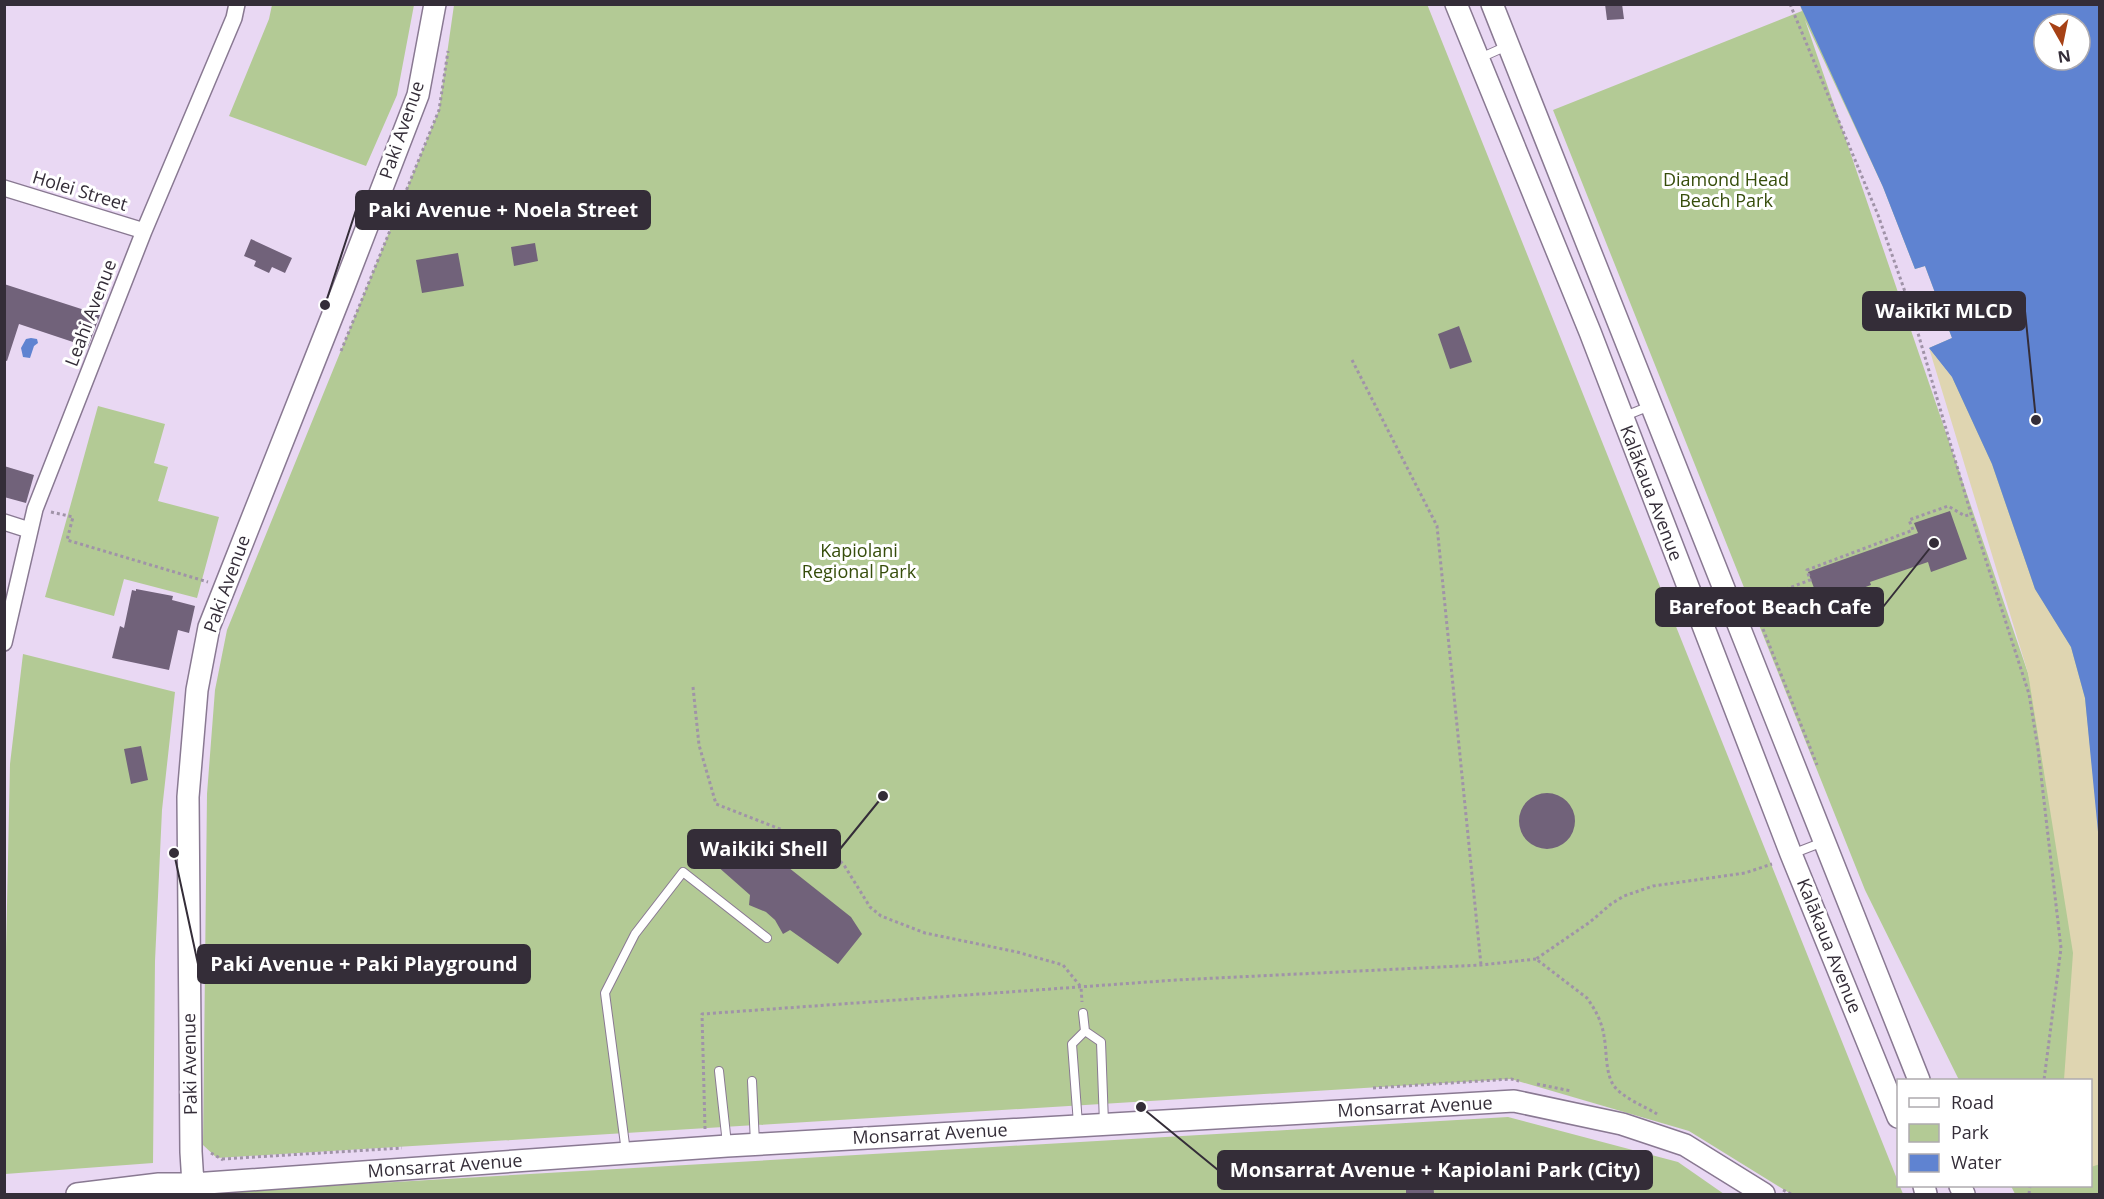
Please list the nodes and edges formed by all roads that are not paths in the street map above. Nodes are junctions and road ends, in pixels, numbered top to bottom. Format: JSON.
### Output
{"nodes":[{"id":1,"x":237,"y":4,"type":"edge"},
{"id":2,"x":435,"y":4,"type":"edge"},
{"id":3,"x":1456,"y":4,"type":"edge"},
{"id":4,"x":1492,"y":4,"type":"edge"},
{"id":5,"x":1509,"y":46,"type":"junction"},
{"id":6,"x":1478,"y":59,"type":"junction"},
{"id":7,"x":4,"y":188,"type":"edge"},
{"id":8,"x":144,"y":231,"type":"junction"},
{"id":9,"x":1651,"y":406,"type":"junction"},
{"id":10,"x":1622,"y":417,"type":"junction"},
{"id":11,"x":4,"y":522,"type":"edge"},
{"id":12,"x":29,"y":530,"type":"junction"},
{"id":13,"x":4,"y":643,"type":"edge"},
{"id":14,"x":1824,"y":841,"type":"junction"},
{"id":15,"x":1791,"y":854,"type":"junction"},
{"id":16,"x":767,"y":938,"type":"dead end"},
{"id":17,"x":1083,"y":1013,"type":"dead end"},
{"id":18,"x":1085,"y":1031,"type":"junction"},
{"id":19,"x":719,"y":1071,"type":"dead end"},
{"id":20,"x":1919,"y":1079,"type":"edge"},
{"id":21,"x":752,"y":1081,"type":"dead end"},
{"id":22,"x":1897,"y":1112,"type":"edge"},
{"id":23,"x":1104,"y":1124,"type":"junction"},
{"id":24,"x":1078,"y":1126,"type":"junction"},
{"id":25,"x":755,"y":1144,"type":"junction"},
{"id":26,"x":727,"y":1146,"type":"junction"},
{"id":27,"x":626,"y":1153,"type":"junction"},
{"id":28,"x":194,"y":1189,"type":"edge"},
{"id":29,"x":77,"y":1194,"type":"edge"},
{"id":30,"x":1764,"y":1194,"type":"edge"}],
"edges":[{"from":1,"to":8,"type":"street","name":"Leahi Avenue"},
{"from":2,"to":28,"type":"street","name":"Paki Avenue"},
{"from":3,"to":6,"type":"street","name":"Kalākaua Avenue"},
{"from":4,"to":5,"type":"street","name":"Kalākaua Avenue"},
{"from":5,"to":6,"type":"lane"},
{"from":5,"to":9,"type":"street","name":"Kalākaua Avenue"},
{"from":6,"to":10,"type":"street","name":"Kalākaua Avenue"},
{"from":7,"to":8,"type":"street","name":"Holei Street"},
{"from":8,"to":12,"type":"street","name":"Leahi Avenue"},
{"from":9,"to":10,"type":"lane"},
{"from":9,"to":14,"type":"street","name":"Kalākaua Avenue"},
{"from":10,"to":15,"type":"street","name":"Kalākaua Avenue"},
{"from":11,"to":12,"type":"street"},
{"from":12,"to":13,"type":"street","name":"Leahi Avenue"},
{"from":14,"to":15,"type":"lane"},
{"from":14,"to":20,"type":"street","name":"Kalākaua Avenue"},
{"from":15,"to":22,"type":"street","name":"Kalākaua Avenue"},
{"from":16,"to":27,"type":"lane"},
{"from":17,"to":18,"type":"lane"},
{"from":18,"to":23,"type":"lane"},
{"from":18,"to":24,"type":"lane"},
{"from":19,"to":26,"type":"lane"},
{"from":21,"to":25,"type":"lane"},
{"from":23,"to":24,"type":"street","name":"Monsarrat Avenue"},
{"from":23,"to":30,"type":"street","name":"Monsarrat Avenue"},
{"from":24,"to":25,"type":"street","name":"Monsarrat Avenue"},
{"from":25,"to":26,"type":"street","name":"Monsarrat Avenue"},
{"from":26,"to":27,"type":"street","name":"Monsarrat Avenue"},
{"from":27,"to":28,"type":"street","name":"Monsarrat Avenue"},
{"from":28,"to":29,"type":"street","name":"Monsarrat Avenue"}]}
